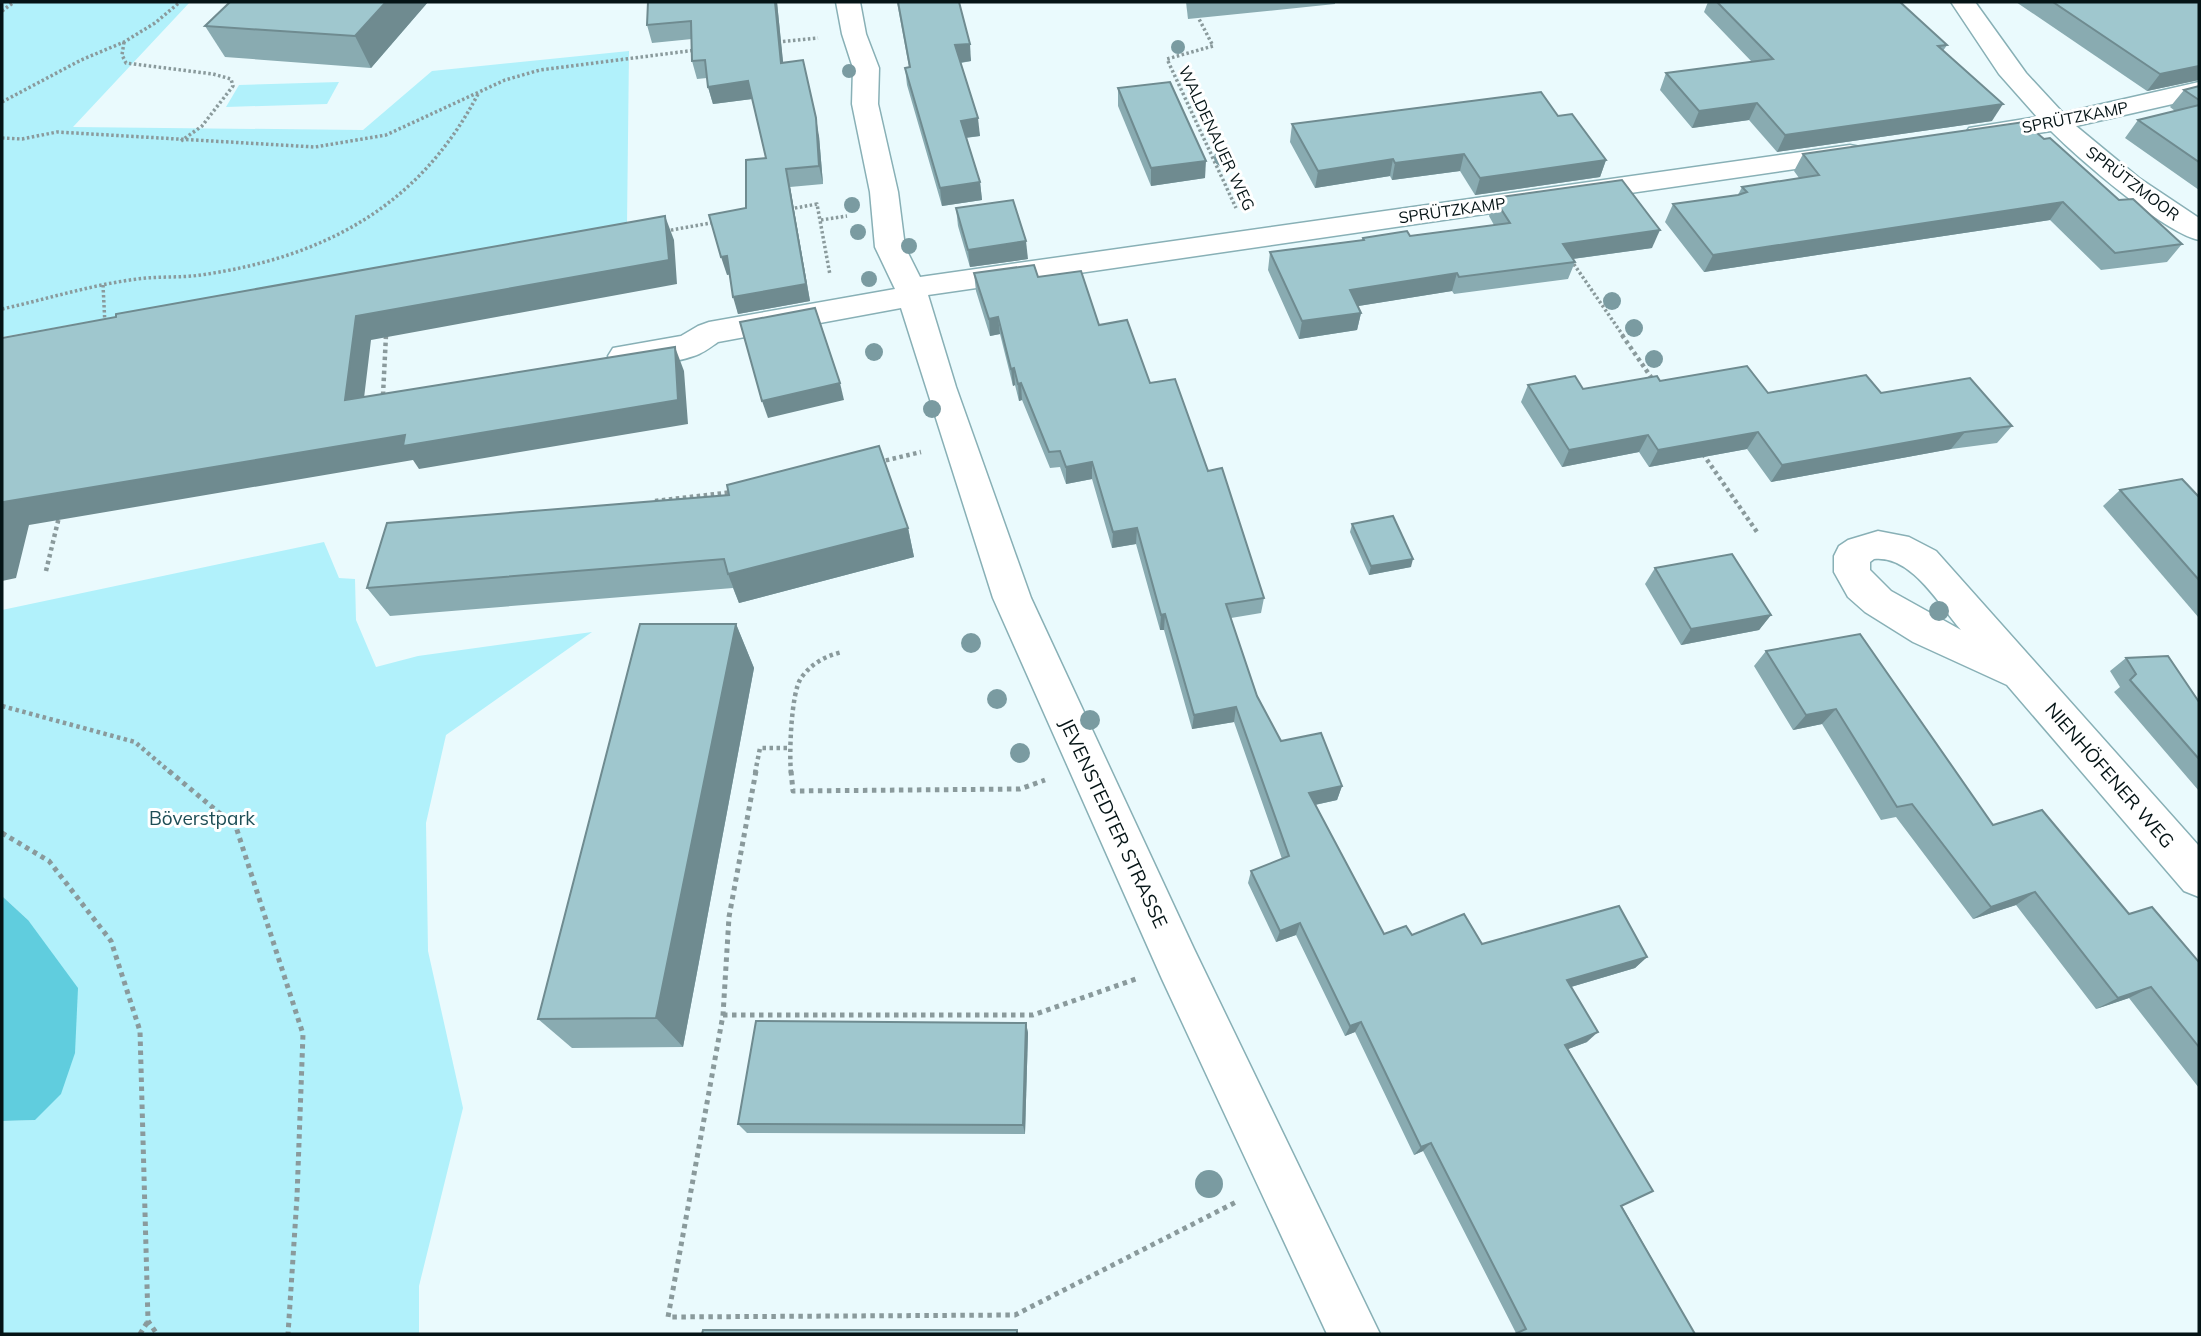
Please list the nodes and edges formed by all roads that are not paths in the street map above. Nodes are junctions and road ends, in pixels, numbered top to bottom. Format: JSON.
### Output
{"nodes":[{"id":1,"x":848,"y":2,"type":"edge"},
{"id":2,"x":1963,"y":2,"type":"edge"},
{"id":3,"x":2199,"y":90,"type":"edge"},
{"id":4,"x":2058,"y":122,"type":"junction"},
{"id":5,"x":1948,"y":138,"type":"edge"},
{"id":6,"x":1879,"y":148,"type":"edge"},
{"id":7,"x":2199,"y":231,"type":"edge"},
{"id":8,"x":911,"y":292,"type":"junction"},
{"id":9,"x":597,"y":360,"type":"edge"},
{"id":10,"x":2020,"y":673,"type":"dead end"},
{"id":11,"x":2199,"y":877,"type":"edge"},
{"id":12,"x":1354,"y":1334,"type":"edge"}],
"edges":[{"from":1,"to":8,"type":"street","name":"JEVENSTEDTER STRASSE"},
{"from":2,"to":4,"type":"street","name":"SPRÜTZMOOR"},
{"from":3,"to":4,"type":"street","name":"SPRÜTZKAMP"},
{"from":4,"to":5,"type":"street","name":"SPRÜTZKAMP"},
{"from":4,"to":7,"type":"street","name":"SPRÜTZMOOR"},
{"from":6,"to":8,"type":"street","name":"SPRÜTZKAMP"},
{"from":8,"to":9,"type":"street"},
{"from":8,"to":12,"type":"street","name":"JEVENSTEDTER STRASSE"},
{"from":10,"to":11,"type":"street","name":"NIENHÖFENER WEG"}]}
